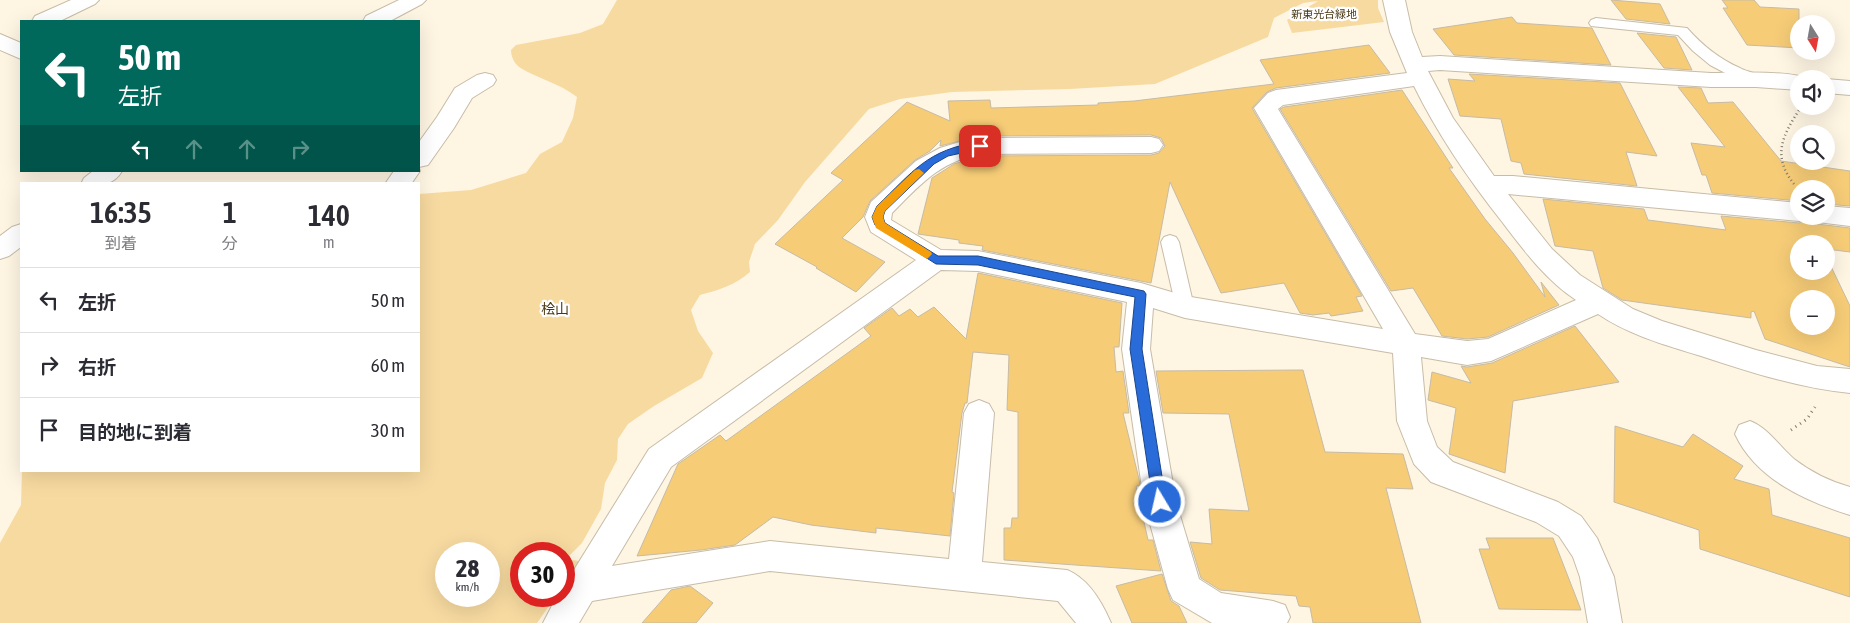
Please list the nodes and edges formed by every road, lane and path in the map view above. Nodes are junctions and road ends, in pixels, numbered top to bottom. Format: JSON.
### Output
{"nodes":[{"id":1,"x":88,"y":0,"type":"edge"},
{"id":2,"x":415,"y":0,"type":"edge"},
{"id":3,"x":1394,"y":0,"type":"edge"},
{"id":4,"x":45,"y":20,"type":"edge"},
{"id":5,"x":376,"y":20,"type":"edge"},
{"id":6,"x":1596,"y":23,"type":"dead end"},
{"id":7,"x":20,"y":32,"type":"edge"},
{"id":8,"x":1,"y":41,"type":"edge"},
{"id":9,"x":20,"y":51,"type":"edge"},
{"id":10,"x":1418,"y":72,"type":"junction"},
{"id":11,"x":485,"y":80,"type":"dead end"},
{"id":12,"x":1756,"y":80,"type":"junction"},
{"id":13,"x":1790,"y":82,"type":"edge"},
{"id":14,"x":1835,"y":87,"type":"edge"},
{"id":15,"x":1850,"y":88,"type":"edge"},
{"id":16,"x":1796,"y":115,"type":"edge"},
{"id":17,"x":1151,"y":145,"type":"dead end"},
{"id":18,"x":420,"y":158,"type":"edge"},
{"id":19,"x":109,"y":172,"type":"edge"},
{"id":20,"x":407,"y":172,"type":"edge"},
{"id":21,"x":1791,"y":180,"type":"edge"},
{"id":22,"x":96,"y":182,"type":"edge"},
{"id":23,"x":399,"y":182,"type":"edge"},
{"id":24,"x":1487,"y":186,"type":"junction"},
{"id":25,"x":1790,"y":201,"type":"edge"},
{"id":26,"x":1835,"y":216,"type":"edge"},
{"id":27,"x":1850,"y":217,"type":"edge"},
{"id":28,"x":20,"y":235,"type":"edge"},
{"id":29,"x":1170,"y":242,"type":"dead end"},
{"id":30,"x":0,"y":249,"type":"edge"},
{"id":31,"x":936,"y":260,"type":"junction"},
{"id":32,"x":1140,"y":294,"type":"junction"},
{"id":33,"x":1598,"y":302,"type":"junction"},
{"id":34,"x":1185,"y":307,"type":"junction"},
{"id":35,"x":1406,"y":343,"type":"junction"},
{"id":36,"x":1850,"y":381,"type":"edge"},
{"id":37,"x":979,"y":413,"type":"dead end"},
{"id":38,"x":1750,"y":434,"type":"dead end"},
{"id":39,"x":1850,"y":501,"type":"edge"},
{"id":40,"x":964,"y":576,"type":"junction"},
{"id":41,"x":583,"y":587,"type":"junction"},
{"id":42,"x":1273,"y":617,"type":"dead end"},
{"id":43,"x":560,"y":623,"type":"edge"},
{"id":44,"x":1094,"y":623,"type":"edge"},
{"id":45,"x":1604,"y":623,"type":"edge"}],
"edges":[{"from":1,"to":4,"type":"street"},
{"from":2,"to":5,"type":"street"},
{"from":3,"to":10,"type":"street"},
{"from":6,"to":12,"type":"lane"},
{"from":7,"to":8,"type":"street"},
{"from":8,"to":9,"type":"street"},
{"from":10,"to":12,"type":"street"},
{"from":10,"to":24,"type":"street"},
{"from":10,"to":35,"type":"street"},
{"from":11,"to":18,"type":"street"},
{"from":12,"to":13,"type":"street"},
{"from":14,"to":15,"type":"street"},
{"from":16,"to":21,"type":"path"},
{"from":17,"to":31,"type":"street"},
{"from":19,"to":22,"type":"street"},
{"from":20,"to":23,"type":"street"},
{"from":24,"to":25,"type":"street"},
{"from":24,"to":33,"type":"street"},
{"from":26,"to":27,"type":"street"},
{"from":28,"to":30,"type":"street"},
{"from":29,"to":34,"type":"lane"},
{"from":31,"to":32,"type":"street"},
{"from":31,"to":41,"type":"street"},
{"from":32,"to":34,"type":"street"},
{"from":32,"to":42,"type":"street"},
{"from":33,"to":35,"type":"street"},
{"from":33,"to":36,"type":"street"},
{"from":34,"to":35,"type":"street"},
{"from":35,"to":45,"type":"street"},
{"from":37,"to":40,"type":"street"},
{"from":38,"to":39,"type":"street"},
{"from":40,"to":41,"type":"street"},
{"from":40,"to":44,"type":"street"},
{"from":41,"to":43,"type":"street"}]}
